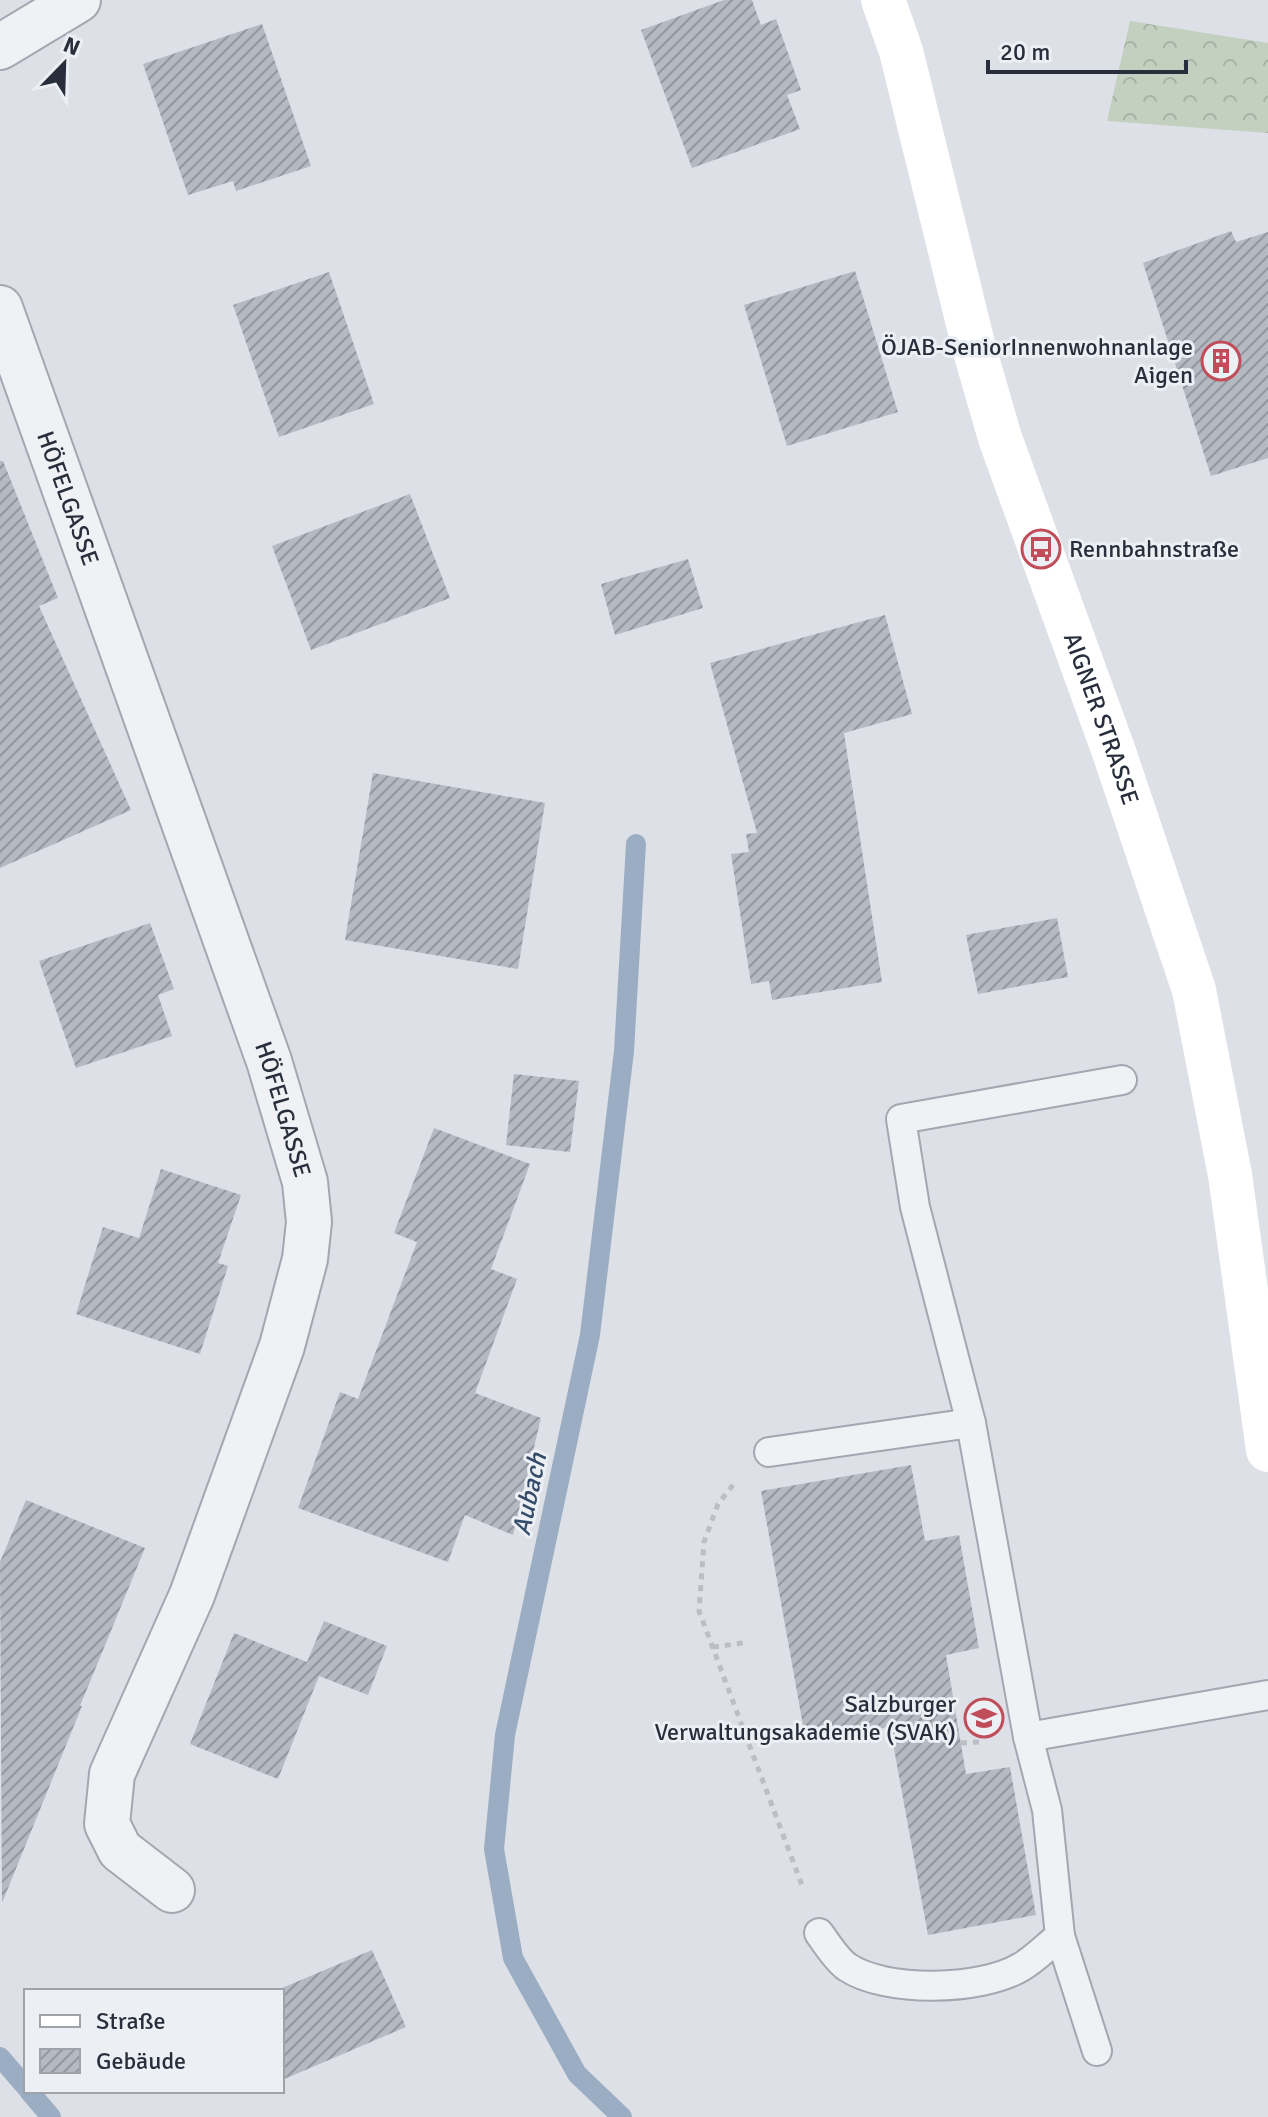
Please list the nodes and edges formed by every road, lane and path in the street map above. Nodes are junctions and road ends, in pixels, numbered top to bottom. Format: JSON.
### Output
{"nodes":[{"id":1,"x":78,"y":0,"type":"edge"},
{"id":2,"x":883,"y":0,"type":"edge"},
{"id":3,"x":0,"y":47,"type":"edge"},
{"id":4,"x":0,"y":308,"type":"edge"},
{"id":5,"x":1122,"y":1080,"type":"dead end"},
{"id":6,"x":971,"y":1423,"type":"junction"},
{"id":7,"x":1268,"y":1450,"type":"edge"},
{"id":8,"x":769,"y":1452,"type":"joint"},
{"id":9,"x":743,"y":1643,"type":"dead end"},
{"id":10,"x":713,"y":1647,"type":"junction"},
{"id":11,"x":1268,"y":1695,"type":"edge"},
{"id":12,"x":1028,"y":1737,"type":"junction"},
{"id":13,"x":172,"y":1890,"type":"dead end"},
{"id":14,"x":819,"y":1933,"type":"joint"},
{"id":15,"x":1060,"y":1936,"type":"junction"},
{"id":16,"x":1097,"y":2051,"type":"dead end"}],
"edges":[{"from":1,"to":3,"type":"street"},
{"from":2,"to":7,"type":"main road","name":"AIGNER STRASSE"},
{"from":4,"to":13,"type":"street","name":"HÖFELGASSE"},
{"from":5,"to":6,"type":"lane"},
{"from":6,"to":8,"type":"lane"},
{"from":6,"to":12,"type":"lane"},
{"from":8,"to":10,"type":"path"},
{"from":9,"to":10,"type":"path"},
{"from":10,"to":14,"type":"path"},
{"from":11,"to":12,"type":"lane"},
{"from":12,"to":15,"type":"lane"},
{"from":14,"to":15,"type":"lane"},
{"from":15,"to":16,"type":"lane"}]}
